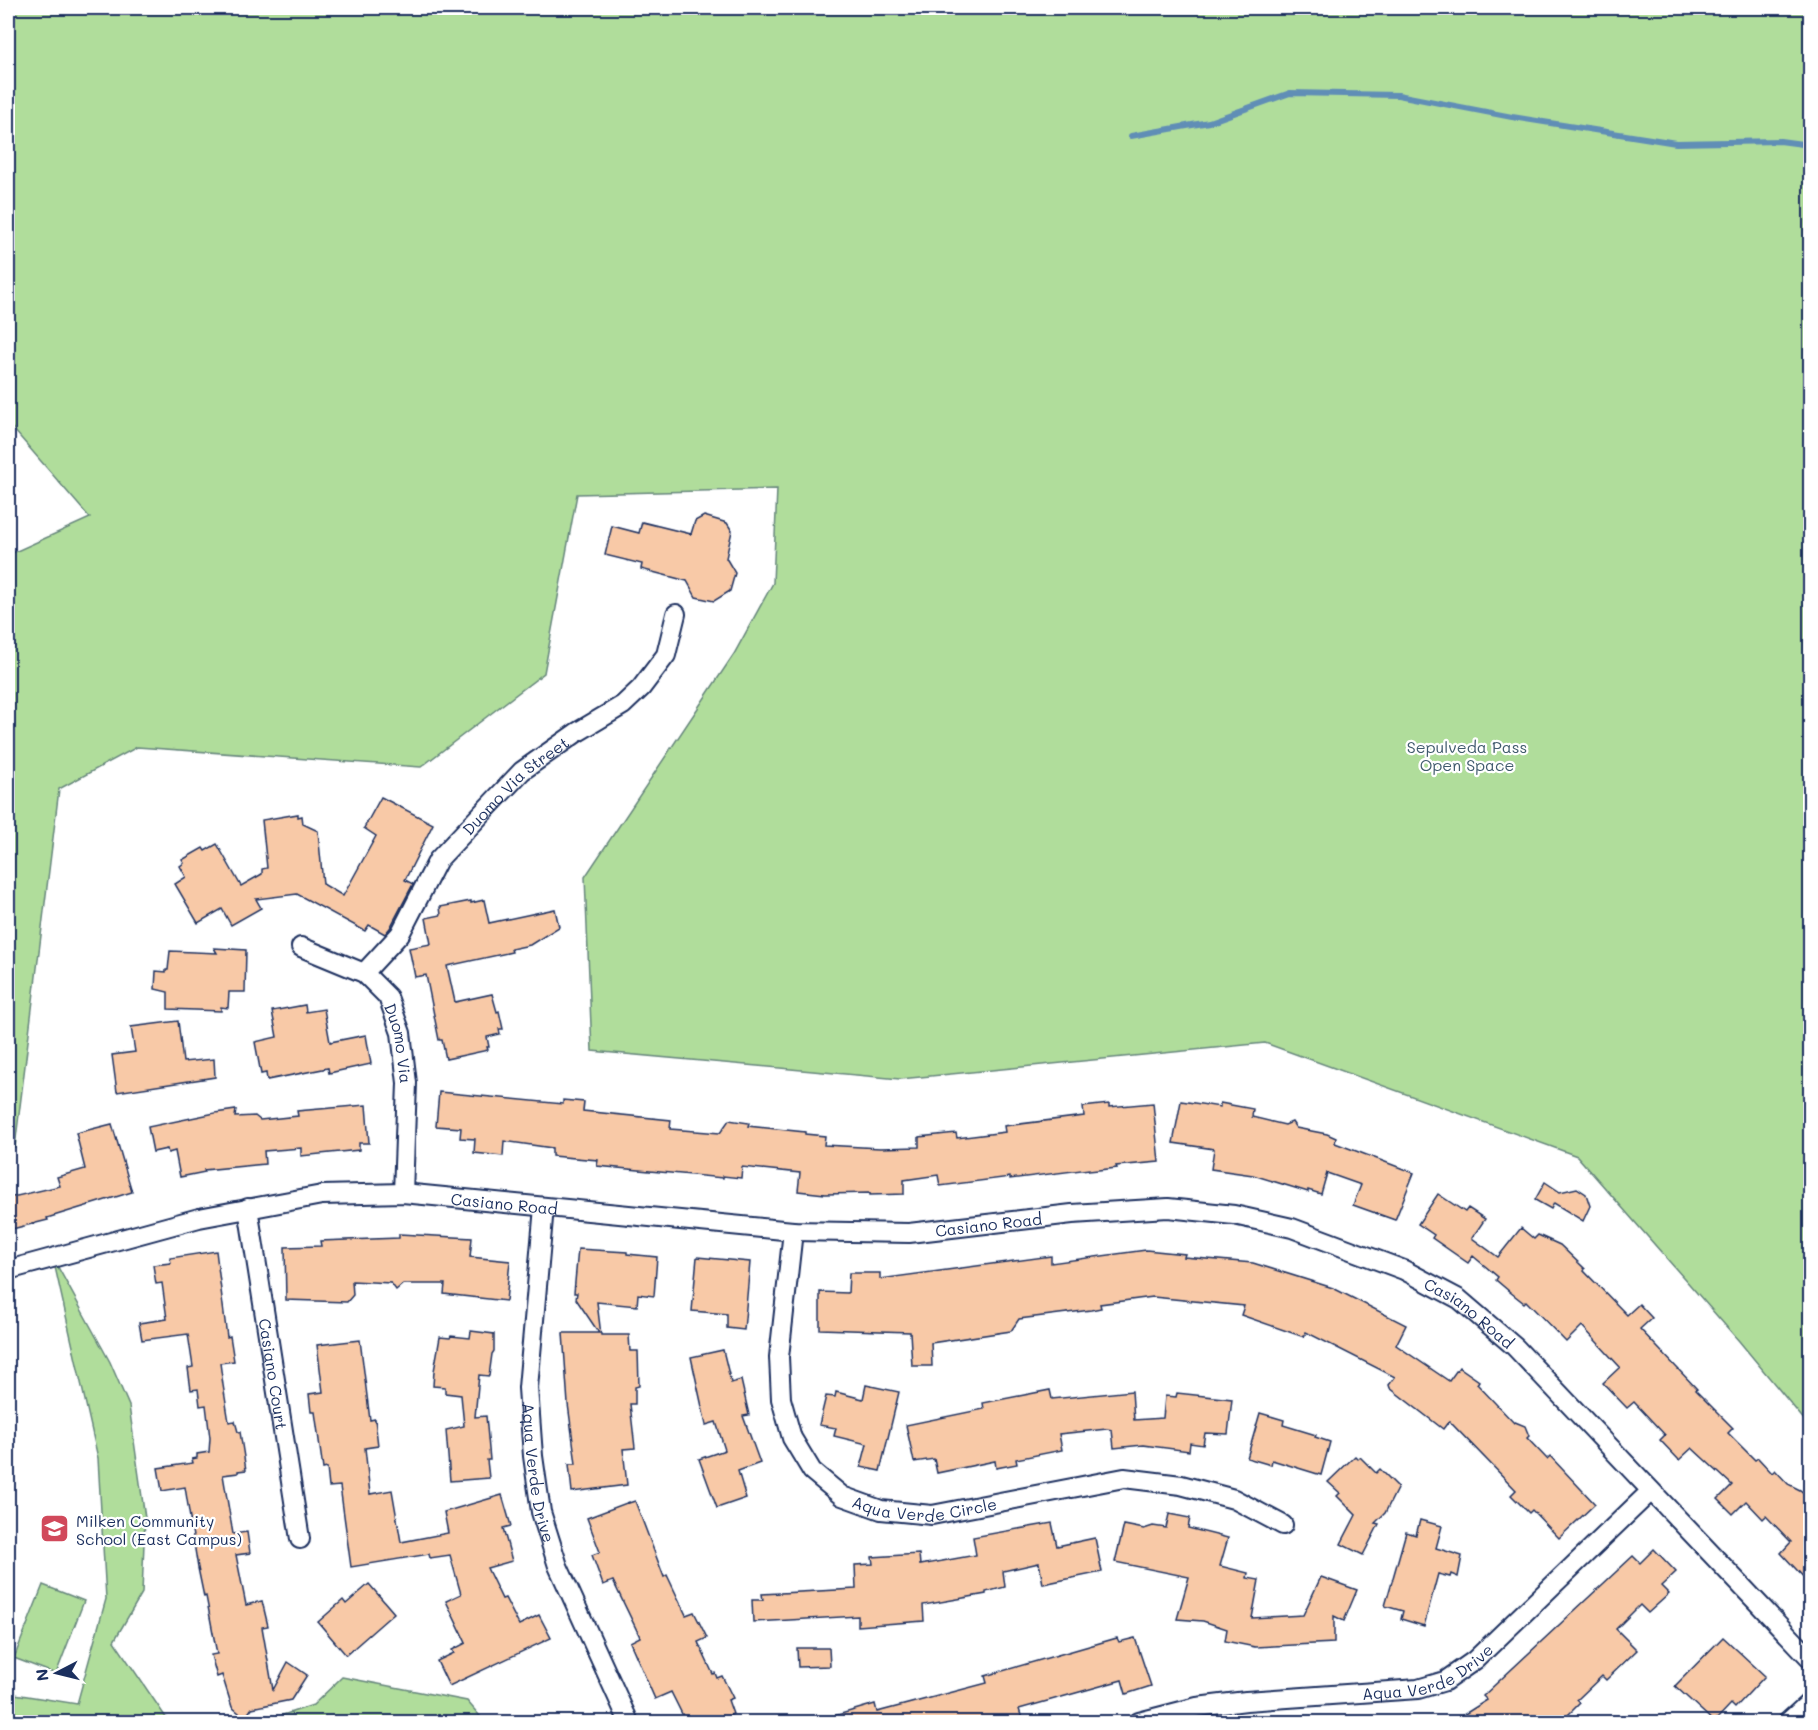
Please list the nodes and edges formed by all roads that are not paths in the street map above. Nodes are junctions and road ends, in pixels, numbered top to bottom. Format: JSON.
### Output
{"nodes":[{"id":1,"x":676,"y":614,"type":"dead end"},
{"id":2,"x":301,"y":947,"type":"dead end"},
{"id":3,"x":364,"y":973,"type":"junction"},
{"id":4,"x":403,"y":1193,"type":"junction"},
{"id":5,"x":544,"y":1207,"type":"junction"},
{"id":6,"x":248,"y":1208,"type":"junction"},
{"id":7,"x":793,"y":1232,"type":"junction"},
{"id":8,"x":8,"y":1270,"type":"edge"},
{"id":9,"x":1651,"y":1491,"type":"junction"},
{"id":10,"x":1283,"y":1525,"type":"dead end"},
{"id":11,"x":300,"y":1539,"type":"dead end"},
{"id":12,"x":1810,"y":1658,"type":"edge"},
{"id":13,"x":1810,"y":1702,"type":"edge"},
{"id":14,"x":628,"y":1722,"type":"edge"},
{"id":15,"x":1139,"y":1722,"type":"edge"},
{"id":16,"x":1788,"y":1722,"type":"edge"}],
"edges":[{"from":1,"to":3,"type":"street","name":"Duomo Via Street"},
{"from":2,"to":3,"type":"street","name":"Duomo Via"},
{"from":3,"to":4,"type":"street","name":"Duomo Via"},
{"from":4,"to":5,"type":"street","name":"Casiano Road"},
{"from":4,"to":6,"type":"street","name":"Casiano Road"},
{"from":5,"to":7,"type":"street","name":"Casiano Road"},
{"from":5,"to":14,"type":"street","name":"Aqua Verde Drive"},
{"from":6,"to":8,"type":"street","name":"Casiano Road"},
{"from":6,"to":11,"type":"street","name":"Casiano Court"},
{"from":7,"to":9,"type":"street","name":"Casiano Road"},
{"from":7,"to":10,"type":"street","name":"Aqua Verde Circle"},
{"from":9,"to":12,"type":"street","name":"Casiano Road"},
{"from":9,"to":15,"type":"street","name":"Aqua Verde Drive"},
{"from":13,"to":16,"type":"street"}]}
